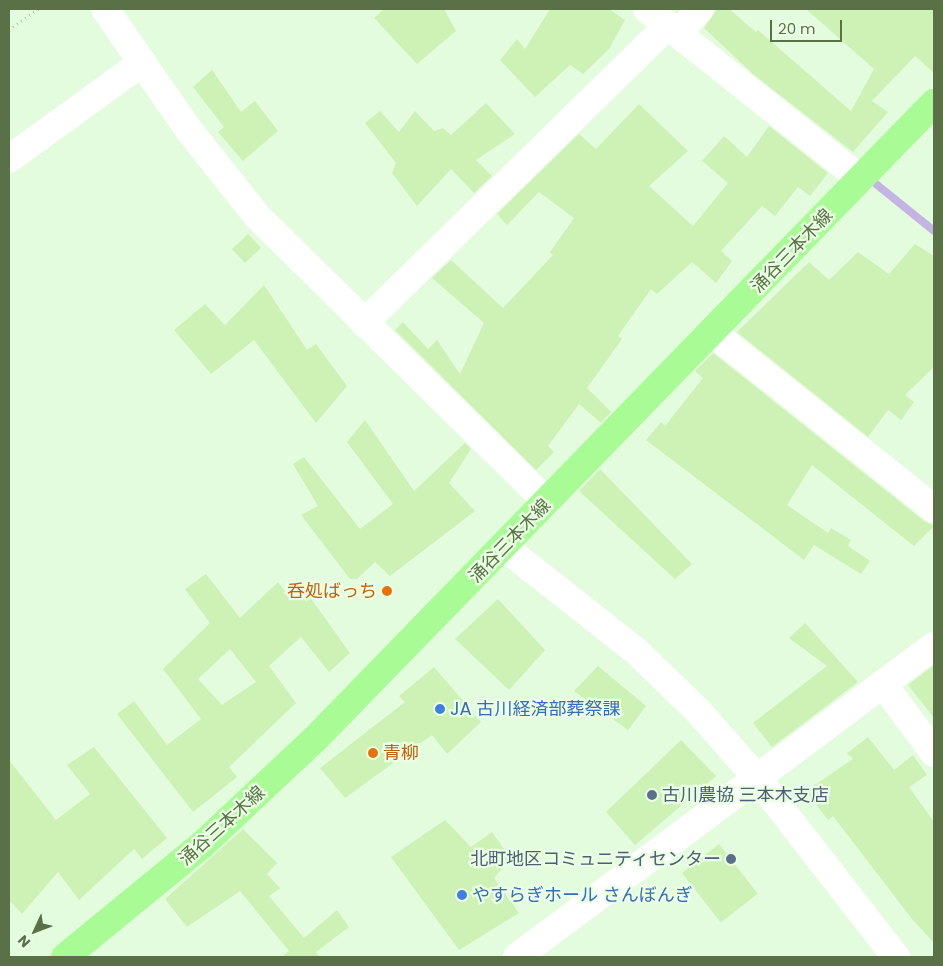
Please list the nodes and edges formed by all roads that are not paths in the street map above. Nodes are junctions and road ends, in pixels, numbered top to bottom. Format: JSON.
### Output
{"nodes":[{"id":1,"x":105,"y":9,"type":"edge"},
{"id":2,"x":700,"y":9,"type":"edge"},
{"id":3,"x":665,"y":22,"type":"edge"},
{"id":4,"x":143,"y":62,"type":"junction"},
{"id":5,"x":934,"y":103,"type":"edge"},
{"id":6,"x":9,"y":159,"type":"edge"},
{"id":7,"x":860,"y":179,"type":"junction"},
{"id":8,"x":364,"y":323,"type":"junction"},
{"id":9,"x":713,"y":333,"type":"junction"},
{"id":10,"x":547,"y":502,"type":"junction"},
{"id":11,"x":934,"y":509,"type":"edge"},
{"id":12,"x":504,"y":547,"type":"junction"},
{"id":13,"x":934,"y":646,"type":"edge"},
{"id":14,"x":883,"y":684,"type":"junction"},
{"id":15,"x":934,"y":753,"type":"edge"},
{"id":16,"x":757,"y":778,"type":"junction"},
{"id":17,"x":65,"y":957,"type":"edge"},
{"id":18,"x":517,"y":957,"type":"edge"},
{"id":19,"x":896,"y":957,"type":"edge"}],
"edges":[{"from":1,"to":4,"type":"street"},
{"from":2,"to":3,"type":"street"},
{"from":3,"to":7,"type":"street"},
{"from":3,"to":8,"type":"street"},
{"from":4,"to":6,"type":"street"},
{"from":4,"to":8,"type":"street"},
{"from":5,"to":7,"type":"main road","name":"涌谷三本木線"},
{"from":7,"to":9,"type":"main road","name":"涌谷三本木線"},
{"from":8,"to":10,"type":"street"},
{"from":9,"to":10,"type":"main road","name":"涌谷三本木線"},
{"from":9,"to":11,"type":"street"},
{"from":10,"to":12,"type":"main road","name":"涌谷三本木線"},
{"from":12,"to":16,"type":"street"},
{"from":12,"to":17,"type":"main road","name":"涌谷三本木線"},
{"from":13,"to":14,"type":"street"},
{"from":14,"to":15,"type":"street"},
{"from":14,"to":16,"type":"street"},
{"from":16,"to":18,"type":"street"},
{"from":16,"to":19,"type":"street"}]}
